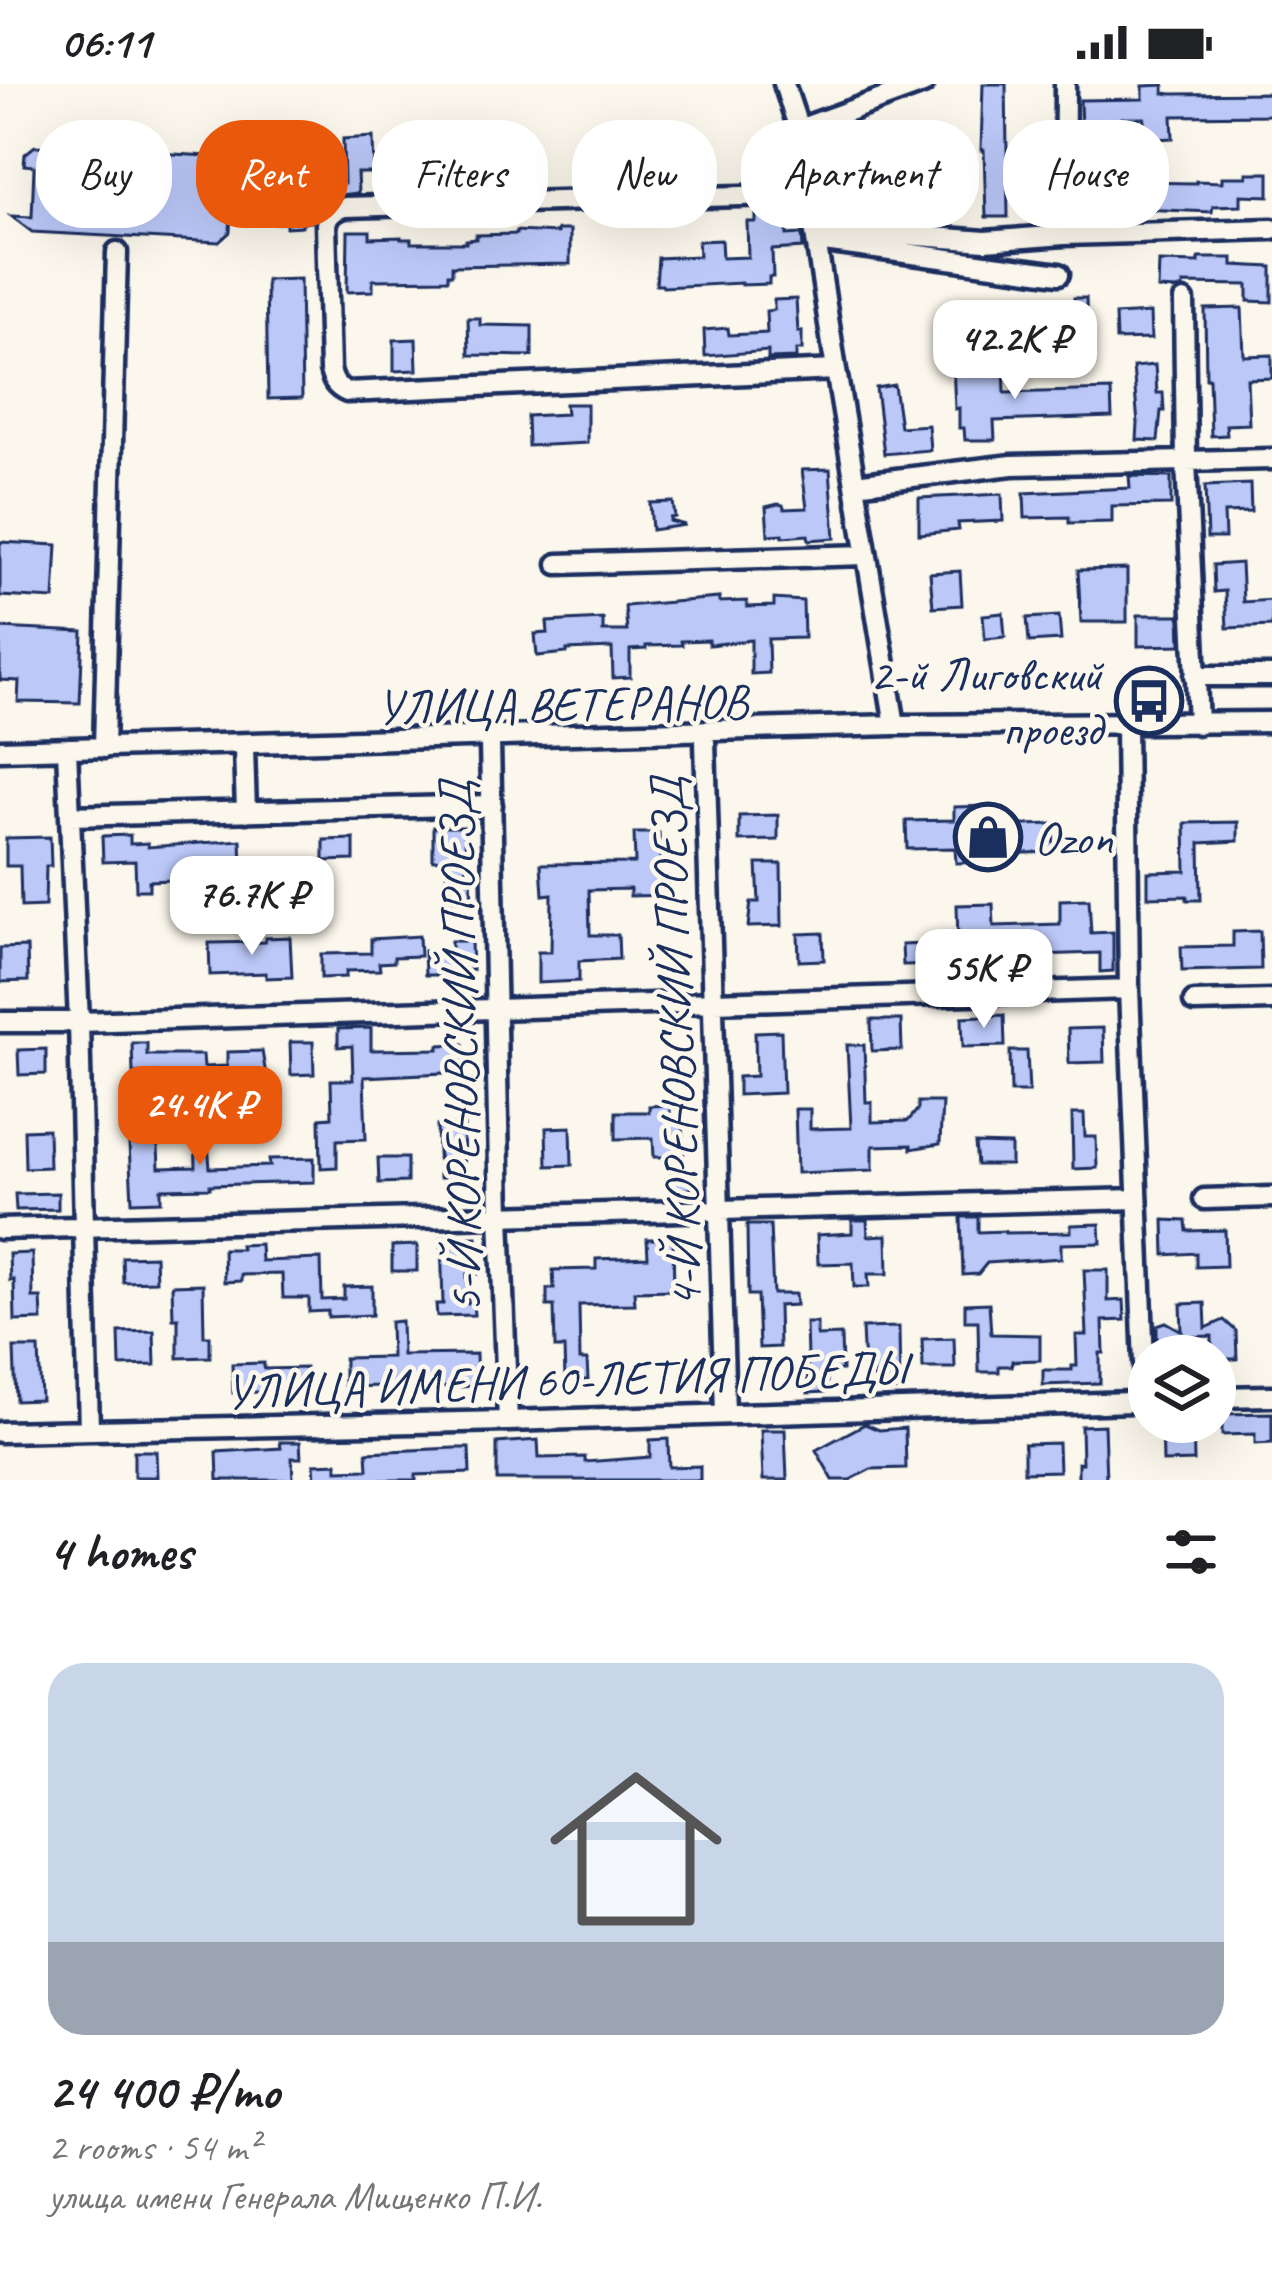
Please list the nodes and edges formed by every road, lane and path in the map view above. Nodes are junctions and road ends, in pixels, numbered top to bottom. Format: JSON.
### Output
{"nodes":[{"id":1,"x":784,"y":84,"type":"edge"},
{"id":2,"x":923,"y":84,"type":"edge"},
{"id":3,"x":1065,"y":84,"type":"edge"},
{"id":4,"x":796,"y":120,"type":"edge"},
{"id":5,"x":824,"y":120,"type":"edge"},
{"id":6,"x":741,"y":196,"type":"edge"},
{"id":7,"x":815,"y":228,"type":"edge"},
{"id":8,"x":1272,"y":229,"type":"edge"},
{"id":9,"x":816,"y":235,"type":"junction"},
{"id":10,"x":1064,"y":235,"type":"junction"},
{"id":11,"x":117,"y":252,"type":"dead end"},
{"id":12,"x":1059,"y":274,"type":"dead end"},
{"id":13,"x":1184,"y":301,"type":"dead end"},
{"id":14,"x":836,"y":370,"type":"junction"},
{"id":15,"x":1272,"y":459,"type":"edge"},
{"id":16,"x":1186,"y":461,"type":"junction"},
{"id":17,"x":854,"y":484,"type":"junction"},
{"id":18,"x":866,"y":555,"type":"junction"},
{"id":19,"x":558,"y":565,"type":"dead end"},
{"id":20,"x":1195,"y":676,"type":"junction"},
{"id":21,"x":1272,"y":676,"type":"edge"},
{"id":22,"x":1272,"y":722,"type":"edge"},
{"id":23,"x":1198,"y":724,"type":"junction"},
{"id":24,"x":895,"y":725,"type":"junction"},
{"id":25,"x":1126,"y":725,"type":"junction"},
{"id":26,"x":705,"y":741,"type":"junction"},
{"id":27,"x":490,"y":743,"type":"junction"},
{"id":28,"x":104,"y":748,"type":"junction"},
{"id":29,"x":244,"y":748,"type":"junction"},
{"id":30,"x":67,"y":752,"type":"junction"},
{"id":31,"x":0,"y":753,"type":"edge"},
{"id":32,"x":492,"y":805,"type":"junction"},
{"id":33,"x":246,"y":812,"type":"junction"},
{"id":34,"x":70,"y":816,"type":"junction"},
{"id":35,"x":1129,"y":989,"type":"junction"},
{"id":36,"x":1272,"y":1000,"type":"edge"},
{"id":37,"x":1194,"y":1002,"type":"dead end"},
{"id":38,"x":713,"y":1004,"type":"junction"},
{"id":39,"x":495,"y":1010,"type":"junction"},
{"id":40,"x":0,"y":1022,"type":"edge"},
{"id":41,"x":79,"y":1022,"type":"junction"},
{"id":42,"x":1272,"y":1197,"type":"edge"},
{"id":43,"x":1137,"y":1199,"type":"junction"},
{"id":44,"x":1204,"y":1199,"type":"dead end"},
{"id":45,"x":719,"y":1210,"type":"junction"},
{"id":46,"x":500,"y":1216,"type":"junction"},
{"id":47,"x":83,"y":1226,"type":"junction"},
{"id":48,"x":0,"y":1229,"type":"edge"},
{"id":49,"x":1272,"y":1396,"type":"edge"},
{"id":50,"x":1236,"y":1397,"type":"edge"},
{"id":51,"x":725,"y":1414,"type":"junction"},
{"id":52,"x":508,"y":1421,"type":"junction"},
{"id":53,"x":89,"y":1430,"type":"junction"},
{"id":54,"x":0,"y":1432,"type":"edge"}],
"edges":[{"from":1,"to":4,"type":"street"},
{"from":2,"to":5,"type":"street"},
{"from":3,"to":10,"type":"street"},
{"from":6,"to":14,"type":"street"},
{"from":7,"to":9,"type":"street"},
{"from":8,"to":10,"type":"street"},
{"from":9,"to":10,"type":"street"},
{"from":9,"to":12,"type":"street"},
{"from":9,"to":14,"type":"street"},
{"from":11,"to":28,"type":"street"},
{"from":13,"to":16,"type":"street"},
{"from":14,"to":17,"type":"street"},
{"from":15,"to":16,"type":"street"},
{"from":16,"to":17,"type":"street"},
{"from":16,"to":20,"type":"street"},
{"from":17,"to":18,"type":"street"},
{"from":18,"to":19,"type":"street"},
{"from":18,"to":24,"type":"street"},
{"from":20,"to":21,"type":"street"},
{"from":20,"to":23,"type":"street"},
{"from":22,"to":23,"type":"street","name":"УЛИЦА ВЕТЕРАНОВ"},
{"from":23,"to":25,"type":"street","name":"УЛИЦА ВЕТЕРАНОВ"},
{"from":24,"to":25,"type":"street","name":"УЛИЦА ВЕТЕРАНОВ"},
{"from":24,"to":28,"type":"street","name":"УЛИЦА ВЕТЕРАНОВ"},
{"from":25,"to":26,"type":"street","name":"УЛИЦА ВЕТЕРАНОВ"},
{"from":25,"to":35,"type":"street"},
{"from":26,"to":27,"type":"street","name":"УЛИЦА ВЕТЕРАНОВ"},
{"from":26,"to":38,"type":"street","name":"4-Й КОРЕНОВСКИЙ ПРОЕЗД"},
{"from":27,"to":29,"type":"street","name":"УЛИЦА ВЕТЕРАНОВ"},
{"from":27,"to":32,"type":"street","name":"5-Й КОРЕНОВСКИЙ ПРОЕЗД"},
{"from":28,"to":30,"type":"street","name":"УЛИЦА ВЕТЕРАНОВ"},
{"from":29,"to":30,"type":"street","name":"УЛИЦА ВЕТЕРАНОВ"},
{"from":29,"to":33,"type":"street"},
{"from":30,"to":31,"type":"street","name":"УЛИЦА ВЕТЕРАНОВ"},
{"from":30,"to":34,"type":"street"},
{"from":32,"to":33,"type":"street"},
{"from":32,"to":39,"type":"street","name":"5-Й КОРЕНОВСКИЙ ПРОЕЗД"},
{"from":33,"to":34,"type":"street"},
{"from":34,"to":41,"type":"street"},
{"from":35,"to":38,"type":"street"},
{"from":35,"to":43,"type":"street"},
{"from":36,"to":37,"type":"street"},
{"from":38,"to":39,"type":"street"},
{"from":38,"to":45,"type":"street","name":"4-Й КОРЕНОВСКИЙ ПРОЕЗД"},
{"from":39,"to":41,"type":"street"},
{"from":39,"to":46,"type":"street","name":"5-Й КОРЕНОВСКИЙ ПРОЕЗД"},
{"from":40,"to":41,"type":"street"},
{"from":41,"to":47,"type":"street"},
{"from":42,"to":44,"type":"street"},
{"from":43,"to":45,"type":"street"},
{"from":43,"to":51,"type":"street","name":"УЛИЦА ИМЕНИ 60-ЛЕТИЯ ПОБЕДЫ"},
{"from":45,"to":46,"type":"street"},
{"from":45,"to":51,"type":"street","name":"4-Й КОРЕНОВСКИЙ ПРОЕЗД"},
{"from":46,"to":47,"type":"street"},
{"from":46,"to":52,"type":"street","name":"5-Й КОРЕНОВСКИЙ ПРОЕЗД"},
{"from":47,"to":48,"type":"street"},
{"from":47,"to":53,"type":"street"},
{"from":49,"to":50,"type":"street"},
{"from":51,"to":52,"type":"street","name":"УЛИЦА ИМЕНИ 60-ЛЕТИЯ ПОБЕДЫ"},
{"from":52,"to":53,"type":"street","name":"УЛИЦА ИМЕНИ 60-ЛЕТИЯ ПОБЕДЫ"},
{"from":53,"to":54,"type":"street","name":"УЛИЦА ИМЕНИ 60-ЛЕТИЯ ПОБЕДЫ"}]}
